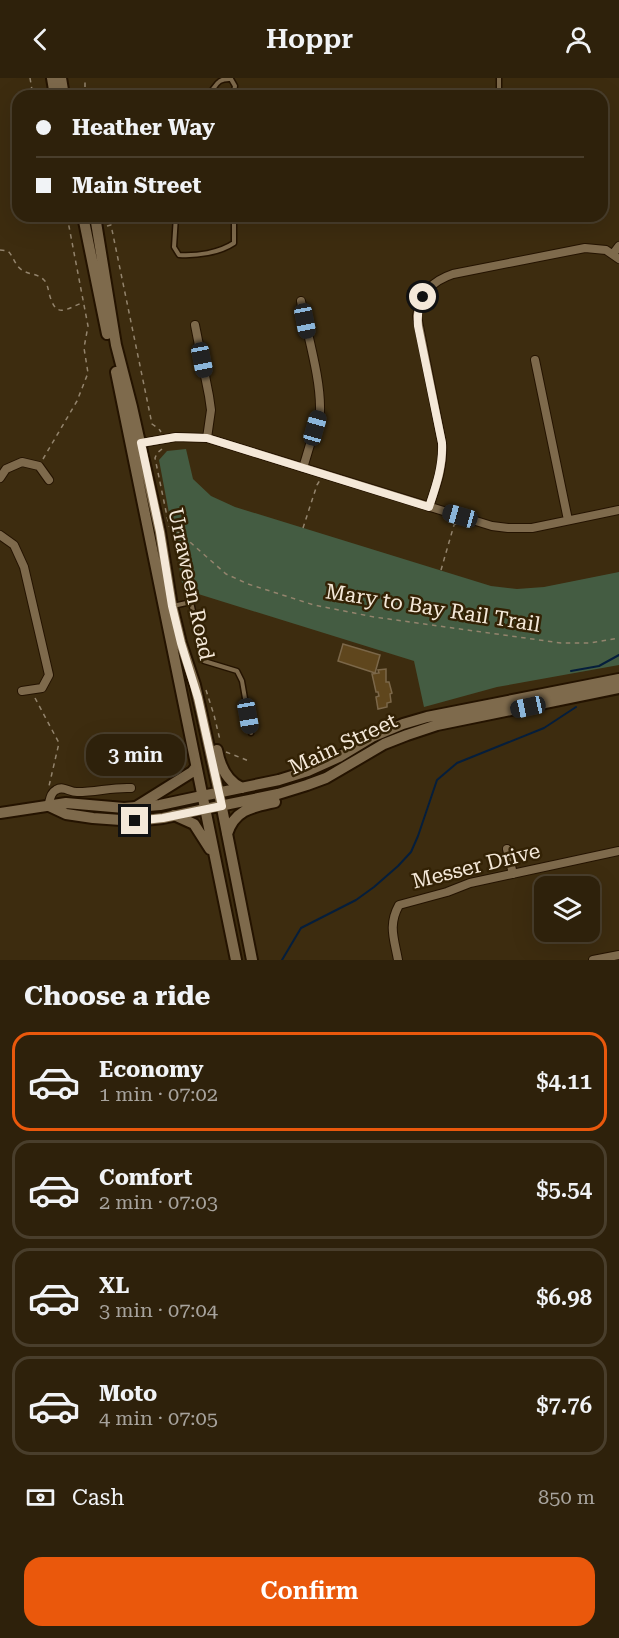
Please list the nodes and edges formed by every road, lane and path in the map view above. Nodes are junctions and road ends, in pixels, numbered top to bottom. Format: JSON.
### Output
{"nodes":[{"id":1,"x":213,"y":90,"type":"edge"},
{"id":2,"x":234,"y":90,"type":"edge"},
{"id":3,"x":68,"y":222,"type":"edge"},
{"id":4,"x":84,"y":222,"type":"edge"},
{"id":5,"x":96,"y":222,"type":"edge"},
{"id":6,"x":110,"y":222,"type":"edge"},
{"id":7,"x":176,"y":222,"type":"edge"},
{"id":8,"x":234,"y":222,"type":"edge"},
{"id":9,"x":111,"y":225,"type":"junction"},
{"id":10,"x":97,"y":228,"type":"junction"},
{"id":11,"x":619,"y":246,"type":"edge"},
{"id":12,"x":0,"y":250,"type":"edge"},
{"id":13,"x":616,"y":256,"type":"edge"},
{"id":14,"x":84,"y":302,"type":"junction"},
{"id":15,"x":301,"y":302,"type":"dead end"},
{"id":16,"x":195,"y":325,"type":"dead end"},
{"id":17,"x":535,"y":360,"type":"dead end"},
{"id":18,"x":207,"y":438,"type":"junction"},
{"id":19,"x":163,"y":439,"type":"junction"},
{"id":20,"x":136,"y":444,"type":"junction"},
{"id":21,"x":39,"y":466,"type":"junction"},
{"id":22,"x":303,"y":468,"type":"junction"},
{"id":23,"x":323,"y":474,"type":"junction"},
{"id":24,"x":0,"y":478,"type":"edge"},
{"id":25,"x":49,"y":480,"type":"dead end"},
{"id":26,"x":429,"y":507,"type":"junction"},
{"id":27,"x":619,"y":510,"type":"edge"},
{"id":28,"x":460,"y":516,"type":"junction"},
{"id":29,"x":568,"y":520,"type":"junction"},
{"id":30,"x":303,"y":528,"type":"dead end"},
{"id":31,"x":0,"y":535,"type":"edge"},
{"id":32,"x":441,"y":570,"type":"dead end"},
{"id":33,"x":172,"y":606,"type":"junction"},
{"id":34,"x":619,"y":638,"type":"edge"},
{"id":35,"x":619,"y":679,"type":"edge"},
{"id":36,"x":195,"y":685,"type":"junction"},
{"id":37,"x":619,"y":688,"type":"edge"},
{"id":38,"x":33,"y":690,"type":"junction"},
{"id":39,"x":22,"y":691,"type":"dead end"},
{"id":40,"x":251,"y":733,"type":"dead end"},
{"id":41,"x":222,"y":751,"type":"dead end"},
{"id":42,"x":359,"y":759,"type":"junction"},
{"id":43,"x":249,"y":761,"type":"dead end"},
{"id":44,"x":196,"y":767,"type":"junction"},
{"id":45,"x":49,"y":786,"type":"dead end"},
{"id":46,"x":130,"y":788,"type":"dead end"},
{"id":47,"x":242,"y":788,"type":"junction"},
{"id":48,"x":219,"y":793,"type":"junction"},
{"id":49,"x":202,"y":796,"type":"junction"},
{"id":50,"x":48,"y":806,"type":"junction"},
{"id":51,"x":222,"y":806,"type":"junction"},
{"id":52,"x":136,"y":807,"type":"junction"},
{"id":53,"x":205,"y":809,"type":"junction"},
{"id":54,"x":0,"y":813,"type":"edge"},
{"id":55,"x":174,"y":815,"type":"junction"},
{"id":56,"x":227,"y":835,"type":"junction"},
{"id":57,"x":507,"y":849,"type":"dead end"},
{"id":58,"x":619,"y":851,"type":"edge"},
{"id":59,"x":216,"y":860,"type":"junction"},
{"id":60,"x":513,"y":874,"type":"junction"},
{"id":61,"x":619,"y":955,"type":"edge"},
{"id":62,"x":236,"y":960,"type":"edge"},
{"id":63,"x":252,"y":960,"type":"edge"},
{"id":64,"x":398,"y":960,"type":"edge"},
{"id":65,"x":593,"y":960,"type":"edge"}],
"edges":[{"from":1,"to":2,"type":"lane"},
{"from":3,"to":14,"type":"path"},
{"from":4,"to":20,"type":"main road","name":"Urraween Road"},
{"from":5,"to":10,"type":"main road","name":"Urraween Road"},
{"from":6,"to":9,"type":"path"},
{"from":7,"to":8,"type":"lane"},
{"from":9,"to":10,"type":"path"},
{"from":9,"to":19,"type":"path"},
{"from":10,"to":20,"type":"main road","name":"Urraween Road"},
{"from":11,"to":13,"type":"street"},
{"from":12,"to":14,"type":"path"},
{"from":13,"to":26,"type":"street"},
{"from":14,"to":21,"type":"path"},
{"from":15,"to":22,"type":"street"},
{"from":16,"to":18,"type":"street"},
{"from":17,"to":29,"type":"street"},
{"from":18,"to":19,"type":"street"},
{"from":18,"to":22,"type":"street"},
{"from":19,"to":20,"type":"street"},
{"from":19,"to":34,"type":"path","name":"Mary to Bay Rail Trail"},
{"from":20,"to":33,"type":"main road","name":"Urraween Road"},
{"from":20,"to":44,"type":"main road","name":"Urraween Road"},
{"from":21,"to":24,"type":"street"},
{"from":21,"to":25,"type":"street"},
{"from":22,"to":23,"type":"street"},
{"from":23,"to":26,"type":"street"},
{"from":23,"to":30,"type":"path"},
{"from":26,"to":28,"type":"street"},
{"from":27,"to":29,"type":"street"},
{"from":28,"to":29,"type":"street"},
{"from":28,"to":32,"type":"path"},
{"from":31,"to":38,"type":"street"},
{"from":33,"to":36,"type":"main road","name":"Urraween Road"},
{"from":33,"to":40,"type":"lane"},
{"from":35,"to":47,"type":"main road","name":"Main Street"},
{"from":36,"to":47,"type":"main road"},
{"from":36,"to":48,"type":"main road","name":"Urraween Road"},
{"from":37,"to":42,"type":"main road","name":"Main Street"},
{"from":38,"to":39,"type":"street"},
{"from":38,"to":45,"type":"path"},
{"from":41,"to":43,"type":"path"},
{"from":42,"to":51,"type":"main road","name":"Main Street"},
{"from":42,"to":56,"type":"main road"},
{"from":44,"to":49,"type":"main road","name":"Urraween Road"},
{"from":44,"to":52,"type":"main road"},
{"from":46,"to":50,"type":"street"},
{"from":47,"to":48,"type":"main road","name":"Main Street"},
{"from":48,"to":49,"type":"main road","name":"Main Street"},
{"from":48,"to":51,"type":"main road","name":"Urraween Road"},
{"from":49,"to":52,"type":"main road","name":"Main Street"},
{"from":49,"to":53,"type":"main road","name":"Urraween Road"},
{"from":50,"to":52,"type":"main road","name":"Main Street"},
{"from":50,"to":54,"type":"main road","name":"Main Street"},
{"from":50,"to":55,"type":"main road","name":"Main Street"},
{"from":51,"to":53,"type":"main road","name":"Main Street"},
{"from":51,"to":56,"type":"main road","name":"Urraween Road"},
{"from":53,"to":55,"type":"main road","name":"Main Street"},
{"from":53,"to":59,"type":"main road","name":"Urraween Road"},
{"from":55,"to":59,"type":"main road"},
{"from":56,"to":63,"type":"main road","name":"Urraween Road"},
{"from":57,"to":60,"type":"street"},
{"from":58,"to":60,"type":"street","name":"Messer Drive"},
{"from":59,"to":62,"type":"main road","name":"Urraween Road"},
{"from":60,"to":64,"type":"street","name":"Messer Drive"},
{"from":61,"to":65,"type":"street"}]}
